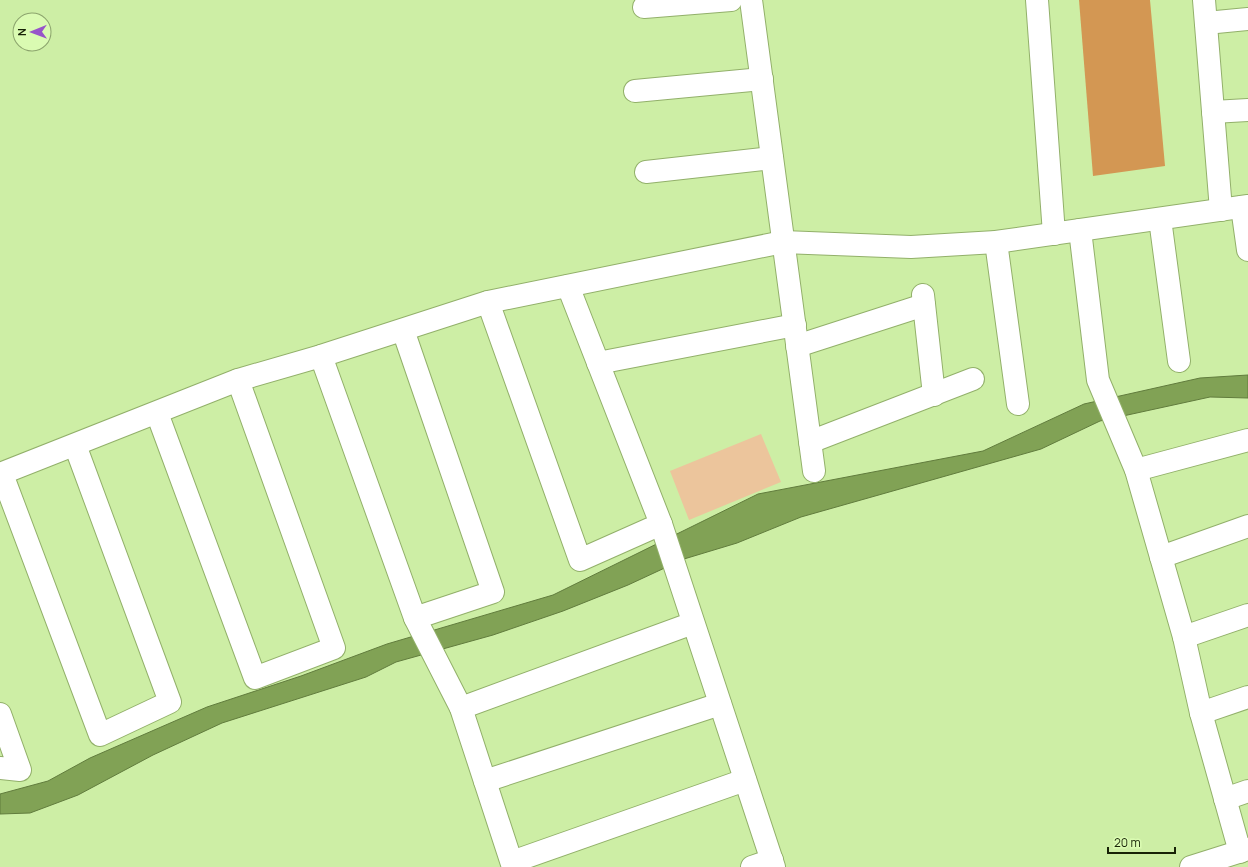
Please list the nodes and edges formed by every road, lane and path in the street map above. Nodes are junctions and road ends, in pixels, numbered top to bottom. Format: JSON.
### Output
{"nodes":[{"id":1,"x":731,"y":0,"type":"edge"},
{"id":2,"x":751,"y":0,"type":"edge"},
{"id":3,"x":1037,"y":0,"type":"edge"},
{"id":4,"x":1204,"y":0,"type":"edge"},
{"id":5,"x":644,"y":7,"type":"dead end"},
{"id":6,"x":1248,"y":19,"type":"edge"},
{"id":7,"x":1206,"y":23,"type":"junction"},
{"id":8,"x":762,"y":79,"type":"junction"},
{"id":9,"x":635,"y":91,"type":"dead end"},
{"id":10,"x":1248,"y":110,"type":"edge"},
{"id":11,"x":1213,"y":112,"type":"junction"},
{"id":12,"x":772,"y":158,"type":"junction"},
{"id":13,"x":646,"y":172,"type":"dead end"},
{"id":14,"x":1245,"y":207,"type":"edge"},
{"id":15,"x":1221,"y":210,"type":"junction"},
{"id":16,"x":1160,"y":219,"type":"junction"},
{"id":17,"x":1080,"y":230,"type":"junction"},
{"id":18,"x":1054,"y":234,"type":"junction"},
{"id":19,"x":783,"y":242,"type":"junction"},
{"id":20,"x":996,"y":242,"type":"junction"},
{"id":21,"x":1248,"y":250,"type":"edge"},
{"id":22,"x":568,"y":286,"type":"junction"},
{"id":23,"x":488,"y":302,"type":"junction"},
{"id":24,"x":794,"y":324,"type":"junction"},
{"id":25,"x":404,"y":330,"type":"junction"},
{"id":26,"x":797,"y":346,"type":"junction"},
{"id":27,"x":321,"y":356,"type":"junction"},
{"id":28,"x":1179,"y":361,"type":"dead end"},
{"id":29,"x":598,"y":363,"type":"junction"},
{"id":30,"x":973,"y":379,"type":"dead end"},
{"id":31,"x":238,"y":380,"type":"junction"},
{"id":32,"x":934,"y":395,"type":"junction"},
{"id":33,"x":1018,"y":404,"type":"dead end"},
{"id":34,"x":157,"y":412,"type":"junction"},
{"id":35,"x":1248,"y":440,"type":"edge"},
{"id":36,"x":810,"y":442,"type":"junction"},
{"id":37,"x":75,"y":445,"type":"junction"},
{"id":38,"x":1136,"y":470,"type":"junction"},
{"id":39,"x":814,"y":471,"type":"dead end"},
{"id":40,"x":1,"y":474,"type":"edge"},
{"id":41,"x":661,"y":524,"type":"junction"},
{"id":42,"x":1248,"y":526,"type":"edge"},
{"id":43,"x":1161,"y":557,"type":"junction"},
{"id":44,"x":1248,"y":615,"type":"edge"},
{"id":45,"x":415,"y":618,"type":"junction"},
{"id":46,"x":694,"y":624,"type":"junction"},
{"id":47,"x":1184,"y":637,"type":"junction"},
{"id":48,"x":1248,"y":698,"type":"edge"},
{"id":49,"x":720,"y":704,"type":"junction"},
{"id":50,"x":461,"y":708,"type":"junction"},
{"id":51,"x":1201,"y":713,"type":"junction"},
{"id":52,"x":0,"y":714,"type":"edge"},
{"id":53,"x":0,"y":768,"type":"edge"},
{"id":54,"x":745,"y":780,"type":"junction"},
{"id":55,"x":485,"y":781,"type":"junction"},
{"id":56,"x":1248,"y":791,"type":"edge"},
{"id":57,"x":1225,"y":799,"type":"junction"},
{"id":58,"x":1244,"y":850,"type":"edge"},
{"id":59,"x":512,"y":865,"type":"edge"},
{"id":60,"x":766,"y":865,"type":"edge"},
{"id":61,"x":1191,"y":867,"type":"edge"}],
"edges":[{"from":1,"to":5,"type":"street"},
{"from":2,"to":8,"type":"street"},
{"from":3,"to":18,"type":"street"},
{"from":4,"to":7,"type":"street"},
{"from":6,"to":7,"type":"street"},
{"from":7,"to":11,"type":"street"},
{"from":8,"to":9,"type":"street"},
{"from":8,"to":12,"type":"street"},
{"from":10,"to":11,"type":"street"},
{"from":11,"to":15,"type":"street"},
{"from":12,"to":13,"type":"street"},
{"from":12,"to":19,"type":"street"},
{"from":14,"to":15,"type":"street"},
{"from":14,"to":21,"type":"street"},
{"from":15,"to":16,"type":"street"},
{"from":16,"to":17,"type":"street"},
{"from":16,"to":28,"type":"street"},
{"from":17,"to":18,"type":"street"},
{"from":17,"to":38,"type":"street"},
{"from":18,"to":20,"type":"street"},
{"from":19,"to":20,"type":"street"},
{"from":19,"to":22,"type":"street"},
{"from":19,"to":24,"type":"street"},
{"from":20,"to":33,"type":"street"},
{"from":22,"to":23,"type":"street"},
{"from":22,"to":29,"type":"street"},
{"from":23,"to":25,"type":"street"},
{"from":23,"to":41,"type":"street"},
{"from":24,"to":26,"type":"street"},
{"from":24,"to":29,"type":"street"},
{"from":25,"to":27,"type":"street"},
{"from":25,"to":45,"type":"street"},
{"from":26,"to":32,"type":"street"},
{"from":26,"to":36,"type":"street"},
{"from":27,"to":31,"type":"street"},
{"from":27,"to":45,"type":"street"},
{"from":29,"to":41,"type":"street"},
{"from":30,"to":32,"type":"street"},
{"from":31,"to":34,"type":"street"},
{"from":31,"to":34,"type":"street"},
{"from":32,"to":36,"type":"street"},
{"from":34,"to":37,"type":"street"},
{"from":35,"to":38,"type":"street"},
{"from":36,"to":39,"type":"street"},
{"from":37,"to":40,"type":"street"},
{"from":37,"to":40,"type":"street"},
{"from":38,"to":43,"type":"street"},
{"from":41,"to":46,"type":"street"},
{"from":42,"to":43,"type":"street"},
{"from":43,"to":47,"type":"street"},
{"from":44,"to":47,"type":"street"},
{"from":45,"to":50,"type":"street"},
{"from":46,"to":49,"type":"street"},
{"from":46,"to":50,"type":"street"},
{"from":47,"to":51,"type":"street"},
{"from":48,"to":51,"type":"street"},
{"from":49,"to":54,"type":"street"},
{"from":49,"to":55,"type":"street"},
{"from":50,"to":55,"type":"street"},
{"from":51,"to":57,"type":"street"},
{"from":52,"to":53,"type":"street"},
{"from":54,"to":59,"type":"street"},
{"from":54,"to":60,"type":"street"},
{"from":55,"to":59,"type":"street"},
{"from":56,"to":57,"type":"street"},
{"from":57,"to":58,"type":"street"},
{"from":58,"to":61,"type":"street"}]}
